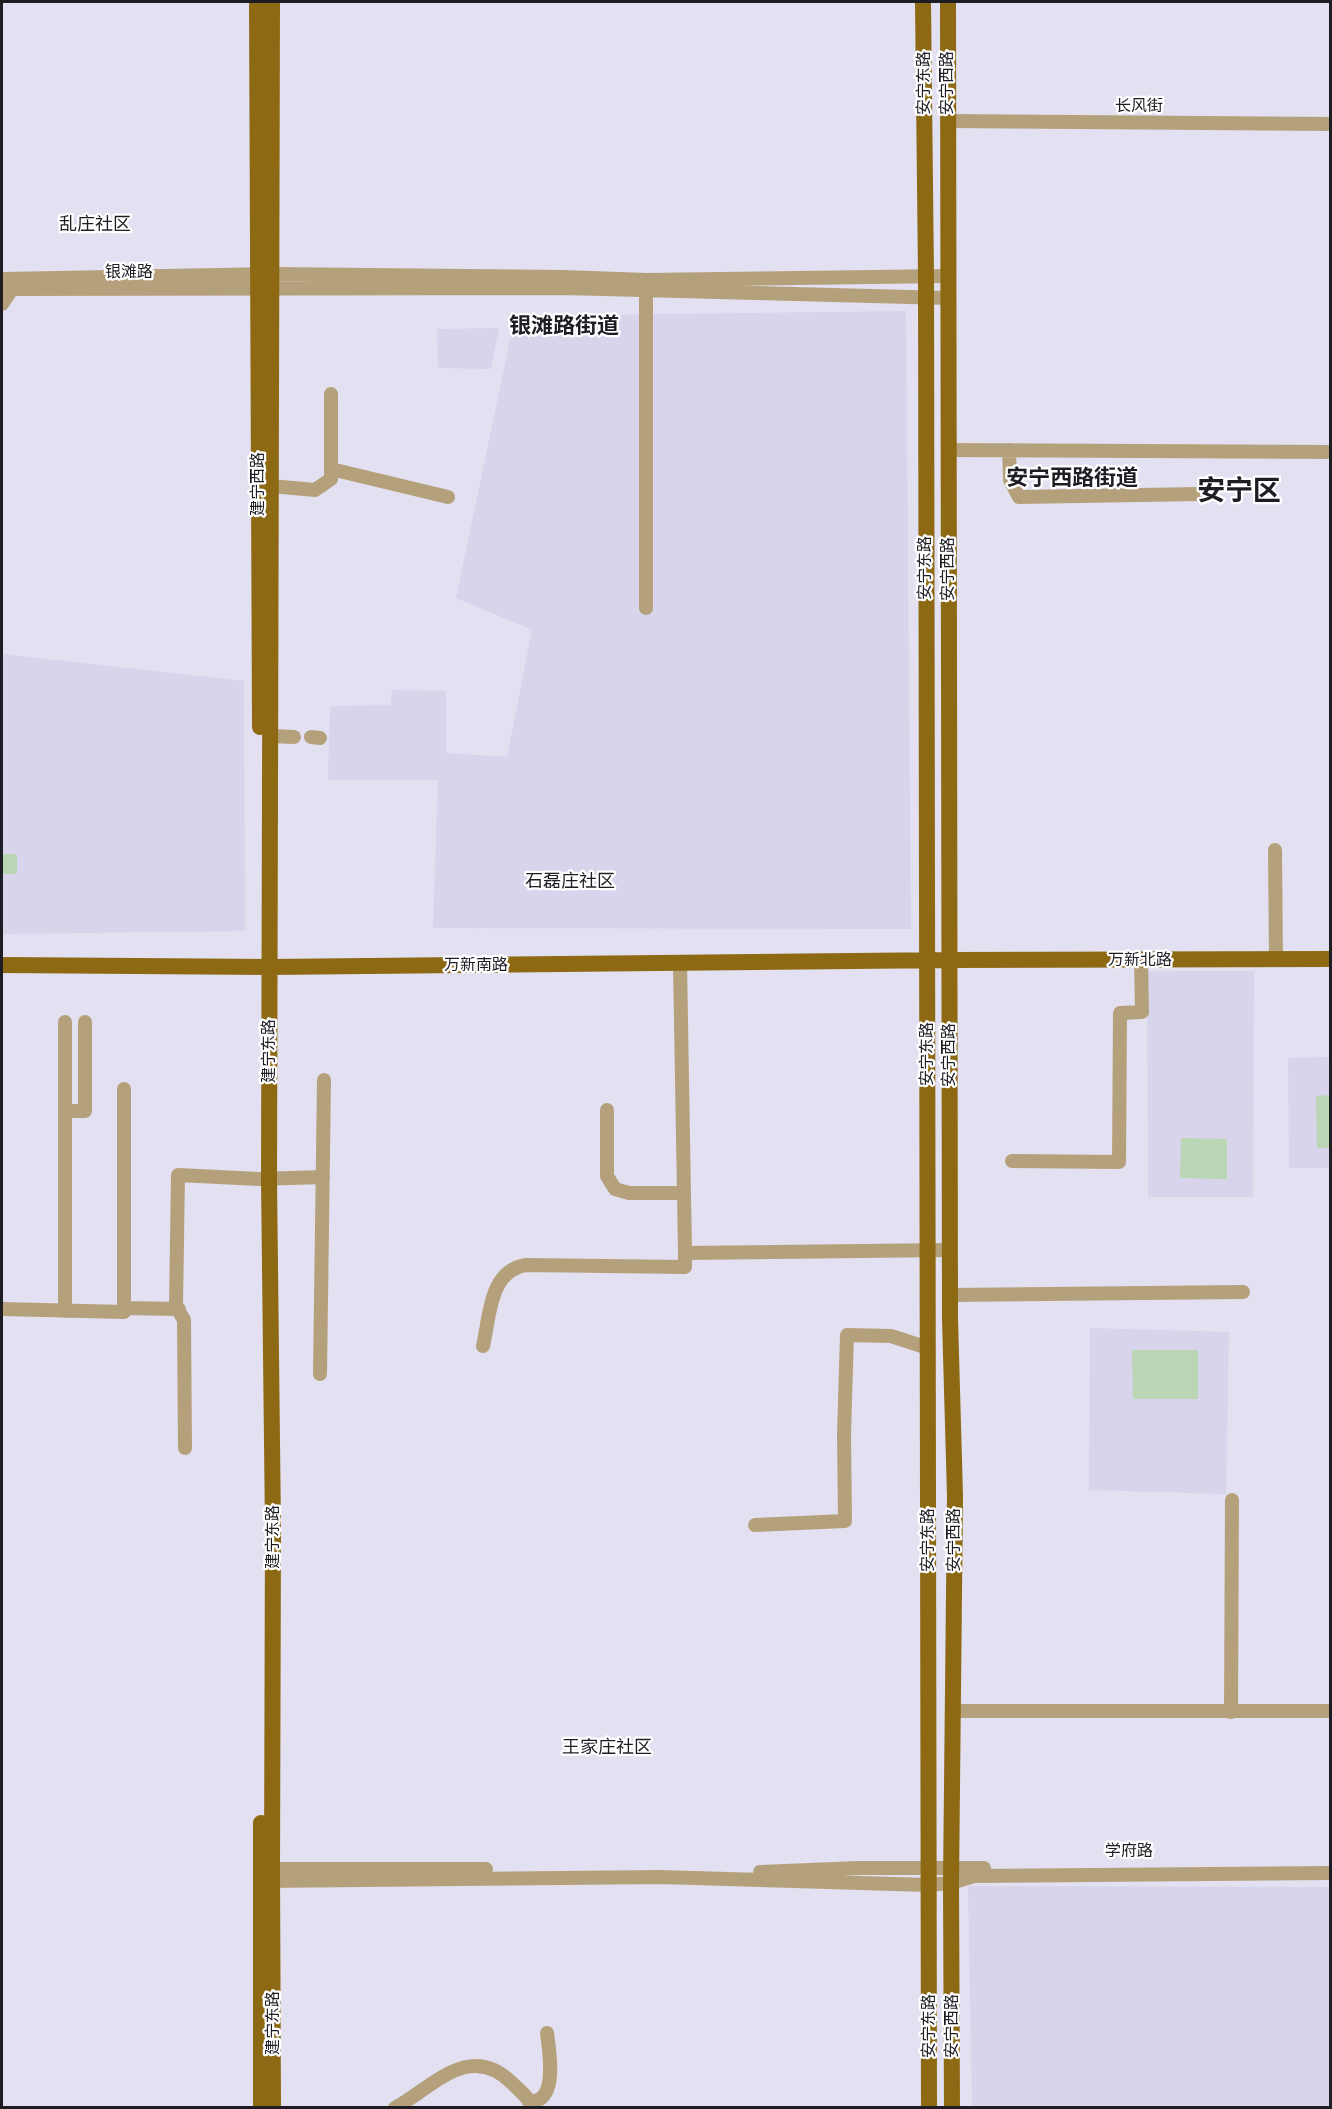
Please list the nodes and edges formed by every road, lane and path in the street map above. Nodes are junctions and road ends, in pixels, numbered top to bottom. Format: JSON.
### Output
{"nodes":[{"id":1,"x":257,"y":2,"type":"edge"},
{"id":2,"x":272,"y":2,"type":"edge"},
{"id":3,"x":923,"y":2,"type":"edge"},
{"id":4,"x":948,"y":2,"type":"edge"},
{"id":5,"x":947,"y":121,"type":"junction"},
{"id":6,"x":1330,"y":124,"type":"edge"},
{"id":7,"x":926,"y":227,"type":"junction"},
{"id":8,"x":948,"y":228,"type":"junction"},
{"id":9,"x":926,"y":276,"type":"junction"},
{"id":10,"x":948,"y":276,"type":"junction"},
{"id":11,"x":2,"y":279,"type":"edge"},
{"id":12,"x":265,"y":281,"type":"junction"},
{"id":13,"x":646,"y":285,"type":"junction"},
{"id":14,"x":7,"y":289,"type":"edge"},
{"id":15,"x":926,"y":296,"type":"junction"},
{"id":16,"x":948,"y":298,"type":"junction"},
{"id":17,"x":2,"y":304,"type":"edge"},
{"id":18,"x":926,"y":337,"type":"junction"},
{"id":19,"x":948,"y":338,"type":"junction"},
{"id":20,"x":331,"y":394,"type":"dead end"},
{"id":21,"x":948,"y":450,"type":"junction"},
{"id":22,"x":1009,"y":450,"type":"junction"},
{"id":23,"x":1330,"y":452,"type":"edge"},
{"id":24,"x":331,"y":469,"type":"junction"},
{"id":25,"x":271,"y":486,"type":"junction"},
{"id":26,"x":1200,"y":494,"type":"dead end"},
{"id":27,"x":448,"y":497,"type":"dead end"},
{"id":28,"x":646,"y":609,"type":"dead end"},
{"id":29,"x":272,"y":736,"type":"junction"},
{"id":30,"x":294,"y":737,"type":"dead end"},
{"id":31,"x":1275,"y":850,"type":"dead end"},
{"id":32,"x":1330,"y":959,"type":"edge"},
{"id":33,"x":927,"y":960,"type":"junction"},
{"id":34,"x":950,"y":960,"type":"junction"},
{"id":35,"x":1141,"y":960,"type":"junction"},
{"id":36,"x":1276,"y":960,"type":"junction"},
{"id":37,"x":680,"y":963,"type":"junction"},
{"id":38,"x":2,"y":965,"type":"edge"},
{"id":39,"x":264,"y":967,"type":"junction"},
{"id":40,"x":65,"y":1022,"type":"dead end"},
{"id":41,"x":85,"y":1022,"type":"dead end"},
{"id":42,"x":324,"y":1080,"type":"dead end"},
{"id":43,"x":124,"y":1089,"type":"dead end"},
{"id":44,"x":607,"y":1110,"type":"dead end"},
{"id":45,"x":65,"y":1111,"type":"junction"},
{"id":46,"x":1012,"y":1161,"type":"dead end"},
{"id":47,"x":322,"y":1177,"type":"junction"},
{"id":48,"x":264,"y":1179,"type":"junction"},
{"id":49,"x":684,"y":1193,"type":"junction"},
{"id":50,"x":927,"y":1250,"type":"junction"},
{"id":51,"x":950,"y":1250,"type":"junction"},
{"id":52,"x":686,"y":1253,"type":"junction"},
{"id":53,"x":1243,"y":1292,"type":"dead end"},
{"id":54,"x":950,"y":1295,"type":"junction"},
{"id":55,"x":124,"y":1308,"type":"junction"},
{"id":56,"x":2,"y":1310,"type":"edge"},
{"id":57,"x":178,"y":1310,"type":"junction"},
{"id":58,"x":65,"y":1311,"type":"junction"},
{"id":59,"x":483,"y":1346,"type":"dead end"},
{"id":60,"x":928,"y":1348,"type":"junction"},
{"id":61,"x":320,"y":1374,"type":"dead end"},
{"id":62,"x":184,"y":1448,"type":"dead end"},
{"id":63,"x":1232,"y":1500,"type":"dead end"},
{"id":64,"x":755,"y":1526,"type":"dead end"},
{"id":65,"x":954,"y":1711,"type":"junction"},
{"id":66,"x":1231,"y":1712,"type":"junction"},
{"id":67,"x":1330,"y":1712,"type":"edge"},
{"id":68,"x":1330,"y":1866,"type":"edge"},
{"id":69,"x":1330,"y":1874,"type":"edge"},
{"id":70,"x":266,"y":1875,"type":"junction"},
{"id":71,"x":928,"y":1876,"type":"junction"},
{"id":72,"x":952,"y":1876,"type":"junction"},
{"id":73,"x":929,"y":1927,"type":"junction"},
{"id":74,"x":952,"y":1927,"type":"junction"},
{"id":75,"x":547,"y":2033,"type":"dead end"},
{"id":76,"x":531,"y":2105,"type":"edge"},
{"id":77,"x":261,"y":2108,"type":"edge"},
{"id":78,"x":273,"y":2108,"type":"edge"},
{"id":79,"x":394,"y":2108,"type":"edge"},
{"id":80,"x":929,"y":2108,"type":"edge"},
{"id":81,"x":952,"y":2108,"type":"edge"}],
"edges":[{"from":1,"to":12,"type":"main road","name":"建宁西路"},
{"from":2,"to":12,"type":"main road","name":"建宁西路"},
{"from":3,"to":7,"type":"main road","name":"安宁东路"},
{"from":4,"to":5,"type":"main road","name":"安宁西路"},
{"from":5,"to":6,"type":"street","name":"长风街"},
{"from":5,"to":8,"type":"main road","name":"安宁西路"},
{"from":7,"to":8,"type":"main road"},
{"from":7,"to":9,"type":"main road","name":"安宁东路"},
{"from":8,"to":10,"type":"main road","name":"安宁西路"},
{"from":9,"to":10,"type":"street"},
{"from":9,"to":13,"type":"street"},
{"from":9,"to":15,"type":"main road","name":"安宁东路"},
{"from":10,"to":16,"type":"main road","name":"安宁西路"},
{"from":11,"to":12,"type":"street","name":"银滩路"},
{"from":12,"to":13,"type":"street"},
{"from":12,"to":14,"type":"street","name":"银滩路"},
{"from":12,"to":25,"type":"main road","name":"建宁西路"},
{"from":12,"to":39,"type":"main road","name":"建宁西路"},
{"from":13,"to":15,"type":"street"},
{"from":13,"to":28,"type":"street"},
{"from":14,"to":17,"type":"street"},
{"from":15,"to":16,"type":"street"},
{"from":15,"to":18,"type":"main road","name":"安宁东路"},
{"from":16,"to":19,"type":"main road","name":"安宁西路"},
{"from":18,"to":19,"type":"main road"},
{"from":18,"to":33,"type":"main road","name":"安宁东路"},
{"from":19,"to":21,"type":"main road","name":"安宁西路"},
{"from":20,"to":24,"type":"street"},
{"from":21,"to":22,"type":"street"},
{"from":21,"to":34,"type":"main road","name":"安宁西路"},
{"from":22,"to":23,"type":"street"},
{"from":22,"to":26,"type":"street"},
{"from":24,"to":25,"type":"street"},
{"from":24,"to":27,"type":"street"},
{"from":25,"to":29,"type":"main road","name":"建宁西路"},
{"from":29,"to":30,"type":"street"},
{"from":29,"to":39,"type":"main road","name":"建宁西路"},
{"from":31,"to":36,"type":"street"},
{"from":32,"to":36,"type":"main road","name":"万新北路"},
{"from":33,"to":34,"type":"main road","name":"万新南路"},
{"from":33,"to":37,"type":"main road","name":"万新南路"},
{"from":33,"to":50,"type":"main road","name":"安宁东路"},
{"from":34,"to":35,"type":"main road","name":"万新北路"},
{"from":34,"to":51,"type":"main road","name":"安宁西路"},
{"from":35,"to":36,"type":"main road","name":"万新北路"},
{"from":35,"to":46,"type":"street"},
{"from":37,"to":39,"type":"main road","name":"万新南路"},
{"from":37,"to":49,"type":"street"},
{"from":38,"to":39,"type":"main road","name":"万新南路"},
{"from":39,"to":48,"type":"main road","name":"建宁东路"},
{"from":40,"to":45,"type":"street"},
{"from":41,"to":45,"type":"street"},
{"from":42,"to":47,"type":"street"},
{"from":43,"to":55,"type":"street"},
{"from":44,"to":49,"type":"street"},
{"from":45,"to":58,"type":"street"},
{"from":47,"to":48,"type":"street"},
{"from":47,"to":61,"type":"street"},
{"from":48,"to":57,"type":"street"},
{"from":48,"to":70,"type":"main road","name":"建宁东路"},
{"from":49,"to":52,"type":"street"},
{"from":50,"to":51,"type":"street"},
{"from":50,"to":52,"type":"street"},
{"from":50,"to":60,"type":"main road","name":"安宁东路"},
{"from":51,"to":54,"type":"main road","name":"安宁西路"},
{"from":52,"to":59,"type":"street"},
{"from":53,"to":54,"type":"street"},
{"from":54,"to":65,"type":"main road","name":"安宁西路"},
{"from":55,"to":57,"type":"street"},
{"from":55,"to":58,"type":"street"},
{"from":56,"to":58,"type":"street"},
{"from":57,"to":62,"type":"street"},
{"from":60,"to":64,"type":"street"},
{"from":60,"to":71,"type":"main road","name":"安宁东路"},
{"from":63,"to":66,"type":"street"},
{"from":65,"to":66,"type":"street"},
{"from":65,"to":72,"type":"main road","name":"安宁西路"},
{"from":66,"to":67,"type":"street"},
{"from":68,"to":72,"type":"street","name":"学府路"},
{"from":69,"to":72,"type":"street","name":"学府路"},
{"from":70,"to":71,"type":"street"},
{"from":70,"to":77,"type":"main road","name":"建宁东路"},
{"from":70,"to":78,"type":"main road","name":"建宁东路"},
{"from":71,"to":72,"type":"street"},
{"from":71,"to":73,"type":"main road","name":"安宁东路"},
{"from":72,"to":74,"type":"main road","name":"安宁西路"},
{"from":73,"to":74,"type":"main road"},
{"from":73,"to":80,"type":"main road","name":"安宁东路"},
{"from":74,"to":81,"type":"main road","name":"安宁西路"},
{"from":75,"to":76,"type":"street"},
{"from":76,"to":79,"type":"street"}]}
